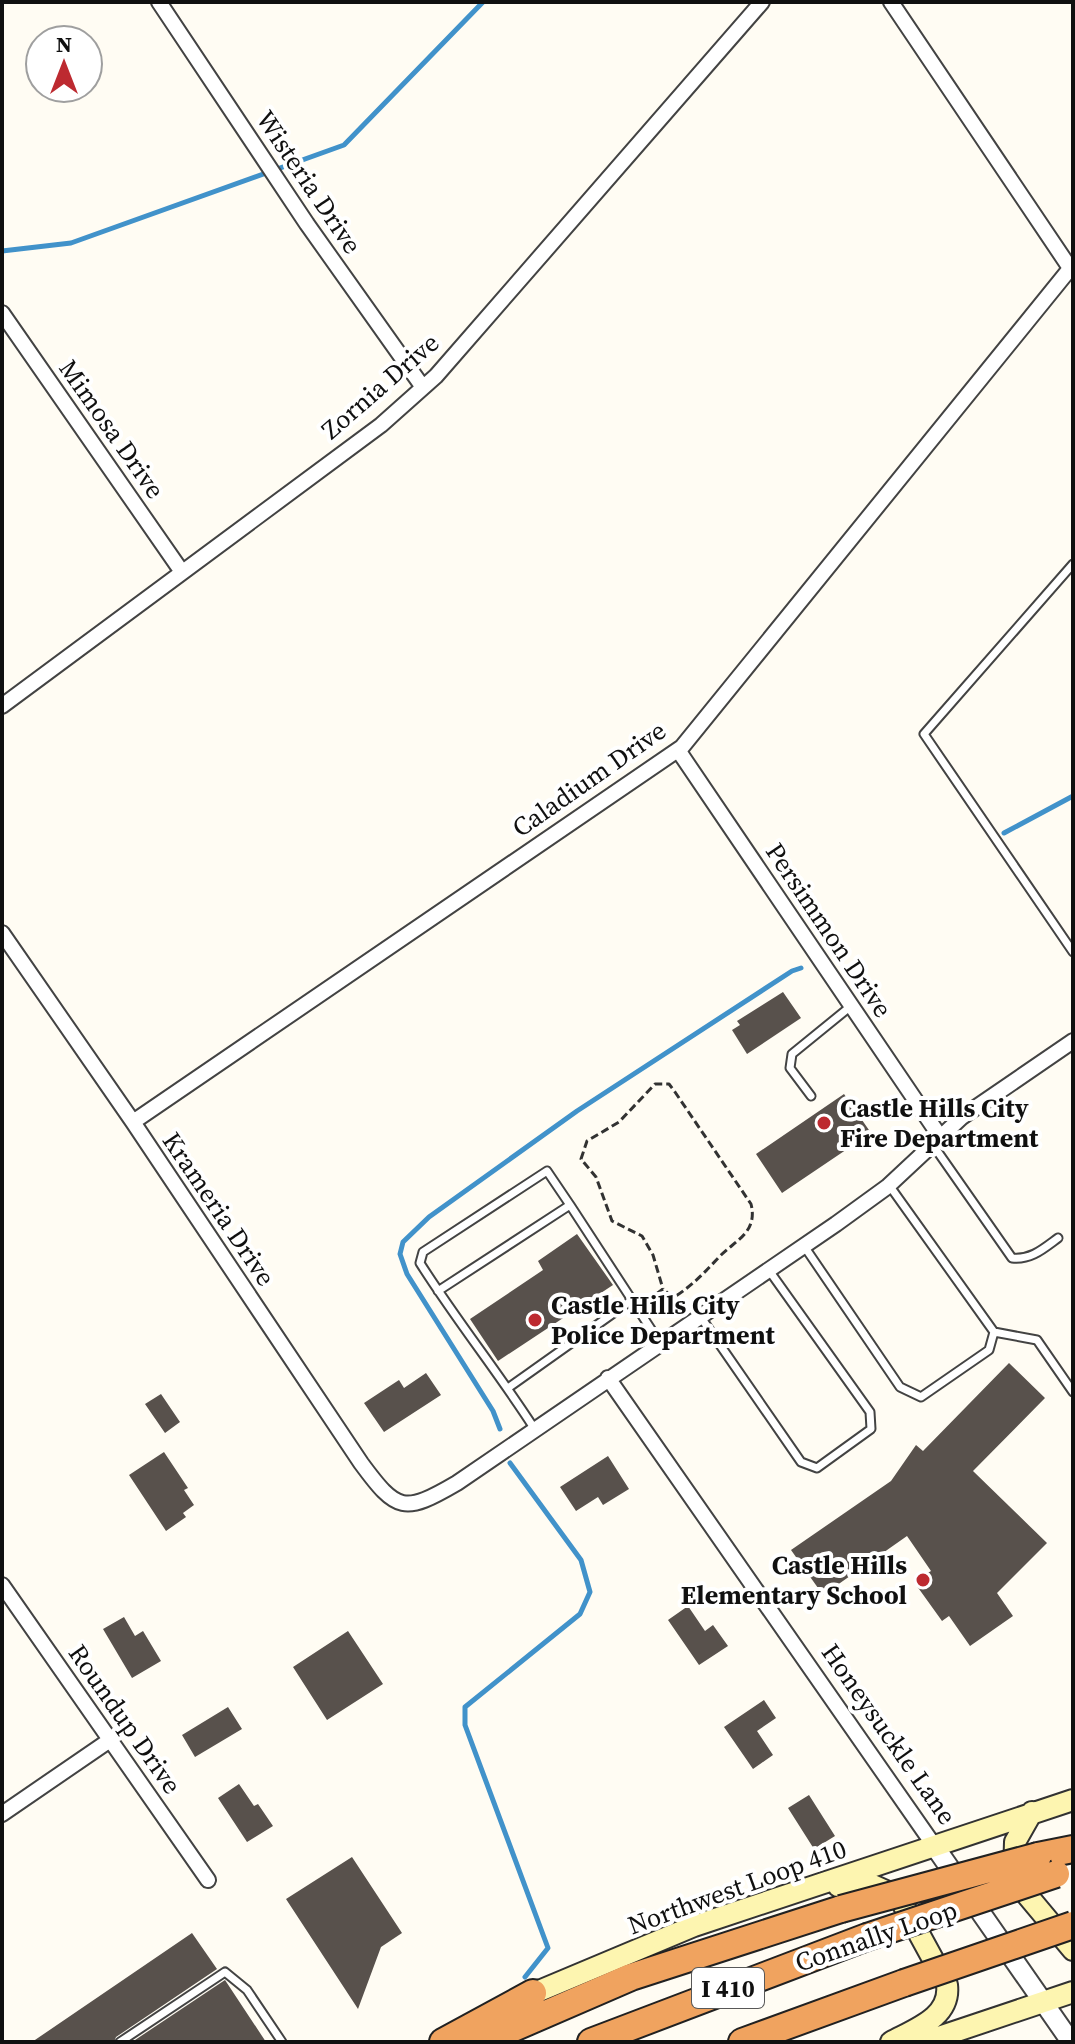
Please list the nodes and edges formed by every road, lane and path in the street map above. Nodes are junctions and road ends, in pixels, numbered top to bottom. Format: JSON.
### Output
{"nodes":[{"id":1,"x":159,"y":2,"type":"edge"},
{"id":2,"x":762,"y":2,"type":"edge"},
{"id":3,"x":891,"y":2,"type":"edge"},
{"id":4,"x":1072,"y":266,"type":"edge"},
{"id":5,"x":2,"y":313,"type":"edge"},
{"id":6,"x":422,"y":386,"type":"junction"},
{"id":7,"x":1073,"y":564,"type":"edge"},
{"id":8,"x":182,"y":572,"type":"junction"},
{"id":9,"x":2,"y":706,"type":"edge"},
{"id":10,"x":678,"y":750,"type":"junction"},
{"id":11,"x":2,"y":933,"type":"edge"},
{"id":12,"x":1073,"y":952,"type":"edge"},
{"id":13,"x":852,"y":1006,"type":"junction"},
{"id":14,"x":1073,"y":1041,"type":"edge"},
{"id":15,"x":811,"y":1096,"type":"dead end"},
{"id":16,"x":133,"y":1122,"type":"junction"},
{"id":17,"x":937,"y":1141,"type":"junction"},
{"id":18,"x":889,"y":1185,"type":"junction"},
{"id":19,"x":570,"y":1205,"type":"junction"},
{"id":20,"x":1058,"y":1238,"type":"dead end"},
{"id":21,"x":804,"y":1246,"type":"junction"},
{"id":22,"x":768,"y":1269,"type":"junction"},
{"id":23,"x":663,"y":1289,"type":"junction"},
{"id":24,"x":438,"y":1291,"type":"junction"},
{"id":25,"x":632,"y":1300,"type":"junction"},
{"id":26,"x":638,"y":1309,"type":"junction"},
{"id":27,"x":700,"y":1316,"type":"junction"},
{"id":28,"x":994,"y":1332,"type":"junction"},
{"id":29,"x":660,"y":1343,"type":"junction"},
{"id":30,"x":608,"y":1378,"type":"junction"},
{"id":31,"x":508,"y":1388,"type":"junction"},
{"id":32,"x":1073,"y":1392,"type":"edge"},
{"id":33,"x":534,"y":1428,"type":"junction"},
{"id":34,"x":2,"y":1585,"type":"edge"},
{"id":35,"x":110,"y":1740,"type":"junction"},
{"id":36,"x":1073,"y":1800,"type":"edge"},
{"id":37,"x":1032,"y":1812,"type":"junction"},
{"id":38,"x":2,"y":1814,"type":"edge"},
{"id":39,"x":933,"y":1844,"type":"junction"},
{"id":40,"x":1073,"y":1849,"type":"edge"},
{"id":41,"x":1056,"y":1866,"type":"edge"},
{"id":42,"x":208,"y":1880,"type":"dead end"},
{"id":43,"x":809,"y":1888,"type":"junction"},
{"id":44,"x":1073,"y":1925,"type":"edge"},
{"id":45,"x":1073,"y":1941,"type":"edge"},
{"id":46,"x":1073,"y":1950,"type":"edge"},
{"id":47,"x":971,"y":1959,"type":"junction"},
{"id":48,"x":1073,"y":1992,"type":"edge"},
{"id":49,"x":533,"y":1993,"type":"junction"},
{"id":50,"x":1043,"y":2002,"type":"junction"},
{"id":51,"x":120,"y":2042,"type":"edge"},
{"id":52,"x":282,"y":2042,"type":"edge"},
{"id":53,"x":425,"y":2042,"type":"edge"},
{"id":54,"x":443,"y":2042,"type":"edge"},
{"id":55,"x":481,"y":2042,"type":"edge"},
{"id":56,"x":591,"y":2042,"type":"edge"},
{"id":57,"x":742,"y":2042,"type":"edge"},
{"id":58,"x":891,"y":2042,"type":"edge"},
{"id":59,"x":924,"y":2042,"type":"edge"},
{"id":60,"x":1071,"y":2042,"type":"edge"}],
"edges":[{"from":1,"to":6,"type":"street","name":"Wisteria Drive"},
{"from":2,"to":6,"type":"street","name":"Zornia Drive"},
{"from":3,"to":4,"type":"street"},
{"from":4,"to":10,"type":"street","name":"Caladium Drive"},
{"from":5,"to":8,"type":"street","name":"Mimosa Drive"},
{"from":6,"to":8,"type":"street","name":"Zornia Drive"},
{"from":7,"to":12,"type":"lane"},
{"from":8,"to":9,"type":"street","name":"Zornia Drive"},
{"from":10,"to":13,"type":"street","name":"Persimmon Drive"},
{"from":10,"to":16,"type":"street","name":"Caladium Drive"},
{"from":11,"to":16,"type":"street","name":"Krameria Drive"},
{"from":13,"to":15,"type":"lane"},
{"from":13,"to":17,"type":"street","name":"Persimmon Drive"},
{"from":14,"to":17,"type":"street"},
{"from":16,"to":33,"type":"street","name":"Krameria Drive"},
{"from":17,"to":18,"type":"street"},
{"from":17,"to":20,"type":"lane"},
{"from":18,"to":21,"type":"street"},
{"from":18,"to":28,"type":"lane"},
{"from":19,"to":24,"type":"lane"},
{"from":19,"to":24,"type":"lane"},
{"from":19,"to":25,"type":"lane"},
{"from":21,"to":22,"type":"street"},
{"from":21,"to":28,"type":"lane"},
{"from":22,"to":27,"type":"street"},
{"from":22,"to":27,"type":"lane"},
{"from":23,"to":23,"type":"path"},
{"from":23,"to":26,"type":"path"},
{"from":24,"to":31,"type":"lane"},
{"from":25,"to":26,"type":"lane"},
{"from":25,"to":31,"type":"lane"},
{"from":26,"to":29,"type":"lane"},
{"from":27,"to":29,"type":"street"},
{"from":28,"to":32,"type":"lane"},
{"from":29,"to":30,"type":"street"},
{"from":30,"to":33,"type":"street"},
{"from":30,"to":39,"type":"street","name":"Honeysuckle Lane"},
{"from":31,"to":33,"type":"lane"},
{"from":34,"to":35,"type":"street","name":"Roundup Drive"},
{"from":35,"to":38,"type":"street"},
{"from":35,"to":42,"type":"street","name":"Roundup Drive"},
{"from":36,"to":37,"type":"main road","name":"Northwest Loop 410"},
{"from":37,"to":39,"type":"main road","name":"Northwest Loop 410"},
{"from":37,"to":46,"type":"main road"},
{"from":39,"to":43,"type":"main road","name":"Northwest Loop 410"},
{"from":39,"to":50,"type":"street","name":"Honeysuckle Lane"},
{"from":40,"to":41,"type":"highway"},
{"from":41,"to":55,"type":"highway","bridge":true},
{"from":41,"to":56,"type":"highway","name":"Connally Loop","number":"I 410","bridge":true},
{"from":43,"to":49,"type":"main road","name":"Northwest Loop 410"},
{"from":43,"to":58,"type":"main road"},
{"from":44,"to":47,"type":"highway","name":"Connally Loop","number":"I 410","bridge":true},
{"from":45,"to":47,"type":"highway","bridge":true},
{"from":47,"to":57,"type":"highway","name":"Connally Loop","number":"I 410","bridge":true},
{"from":48,"to":50,"type":"main road"},
{"from":49,"to":53,"type":"main road","name":"Northwest Loop 410"},
{"from":49,"to":54,"type":"highway"},
{"from":50,"to":59,"type":"main road"},
{"from":50,"to":60,"type":"street","name":"Honeysuckle Lane"},
{"from":51,"to":52,"type":"lane"}]}
